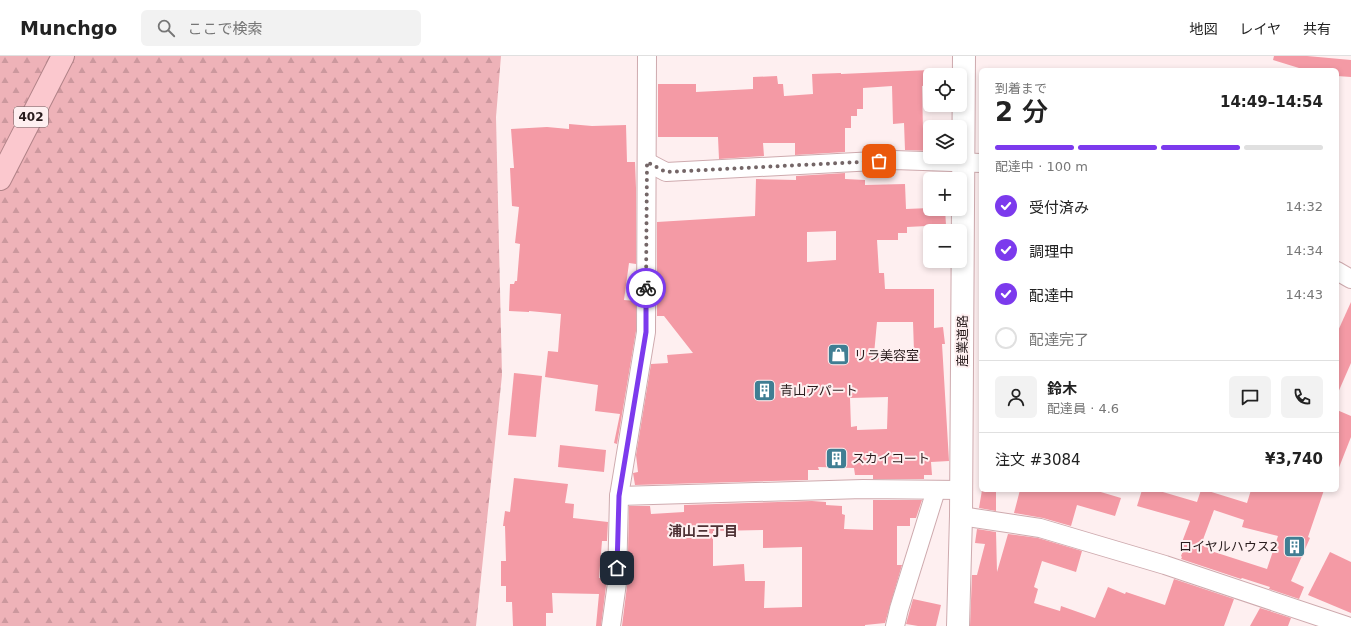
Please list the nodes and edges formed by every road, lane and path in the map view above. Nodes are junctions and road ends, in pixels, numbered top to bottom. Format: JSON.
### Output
{"nodes":[{"id":1,"x":63,"y":56,"type":"edge"},
{"id":2,"x":647,"y":56,"type":"edge"},
{"id":3,"x":964,"y":56,"type":"edge"},
{"id":4,"x":647,"y":162,"type":"junction"},
{"id":5,"x":972,"y":163,"type":"edge"},
{"id":6,"x":0,"y":179,"type":"edge"},
{"id":7,"x":1339,"y":272,"type":"edge"},
{"id":8,"x":1351,"y":279,"type":"edge"},
{"id":9,"x":936,"y":490,"type":"junction"},
{"id":10,"x":961,"y":490,"type":"junction"},
{"id":11,"x":619,"y":496,"type":"junction"},
{"id":12,"x":961,"y":516,"type":"junction"},
{"id":13,"x":611,"y":626,"type":"edge"},
{"id":14,"x":895,"y":626,"type":"edge"},
{"id":15,"x":958,"y":626,"type":"edge"},
{"id":16,"x":1346,"y":626,"type":"edge"}],
"edges":[{"from":1,"to":6,"type":"highway","number":"402"},
{"from":2,"to":4,"type":"street"},
{"from":3,"to":5,"type":"street","name":"産業道路"},
{"from":4,"to":5,"type":"street"},
{"from":4,"to":11,"type":"street"},
{"from":5,"to":10,"type":"street","name":"産業道路"},
{"from":7,"to":8,"type":"street"},
{"from":9,"to":10,"type":"street"},
{"from":9,"to":11,"type":"street"},
{"from":9,"to":14,"type":"street"},
{"from":10,"to":12,"type":"street","name":"産業道路"},
{"from":11,"to":13,"type":"street"},
{"from":12,"to":15,"type":"street","name":"産業道路"},
{"from":12,"to":16,"type":"street"}]}
